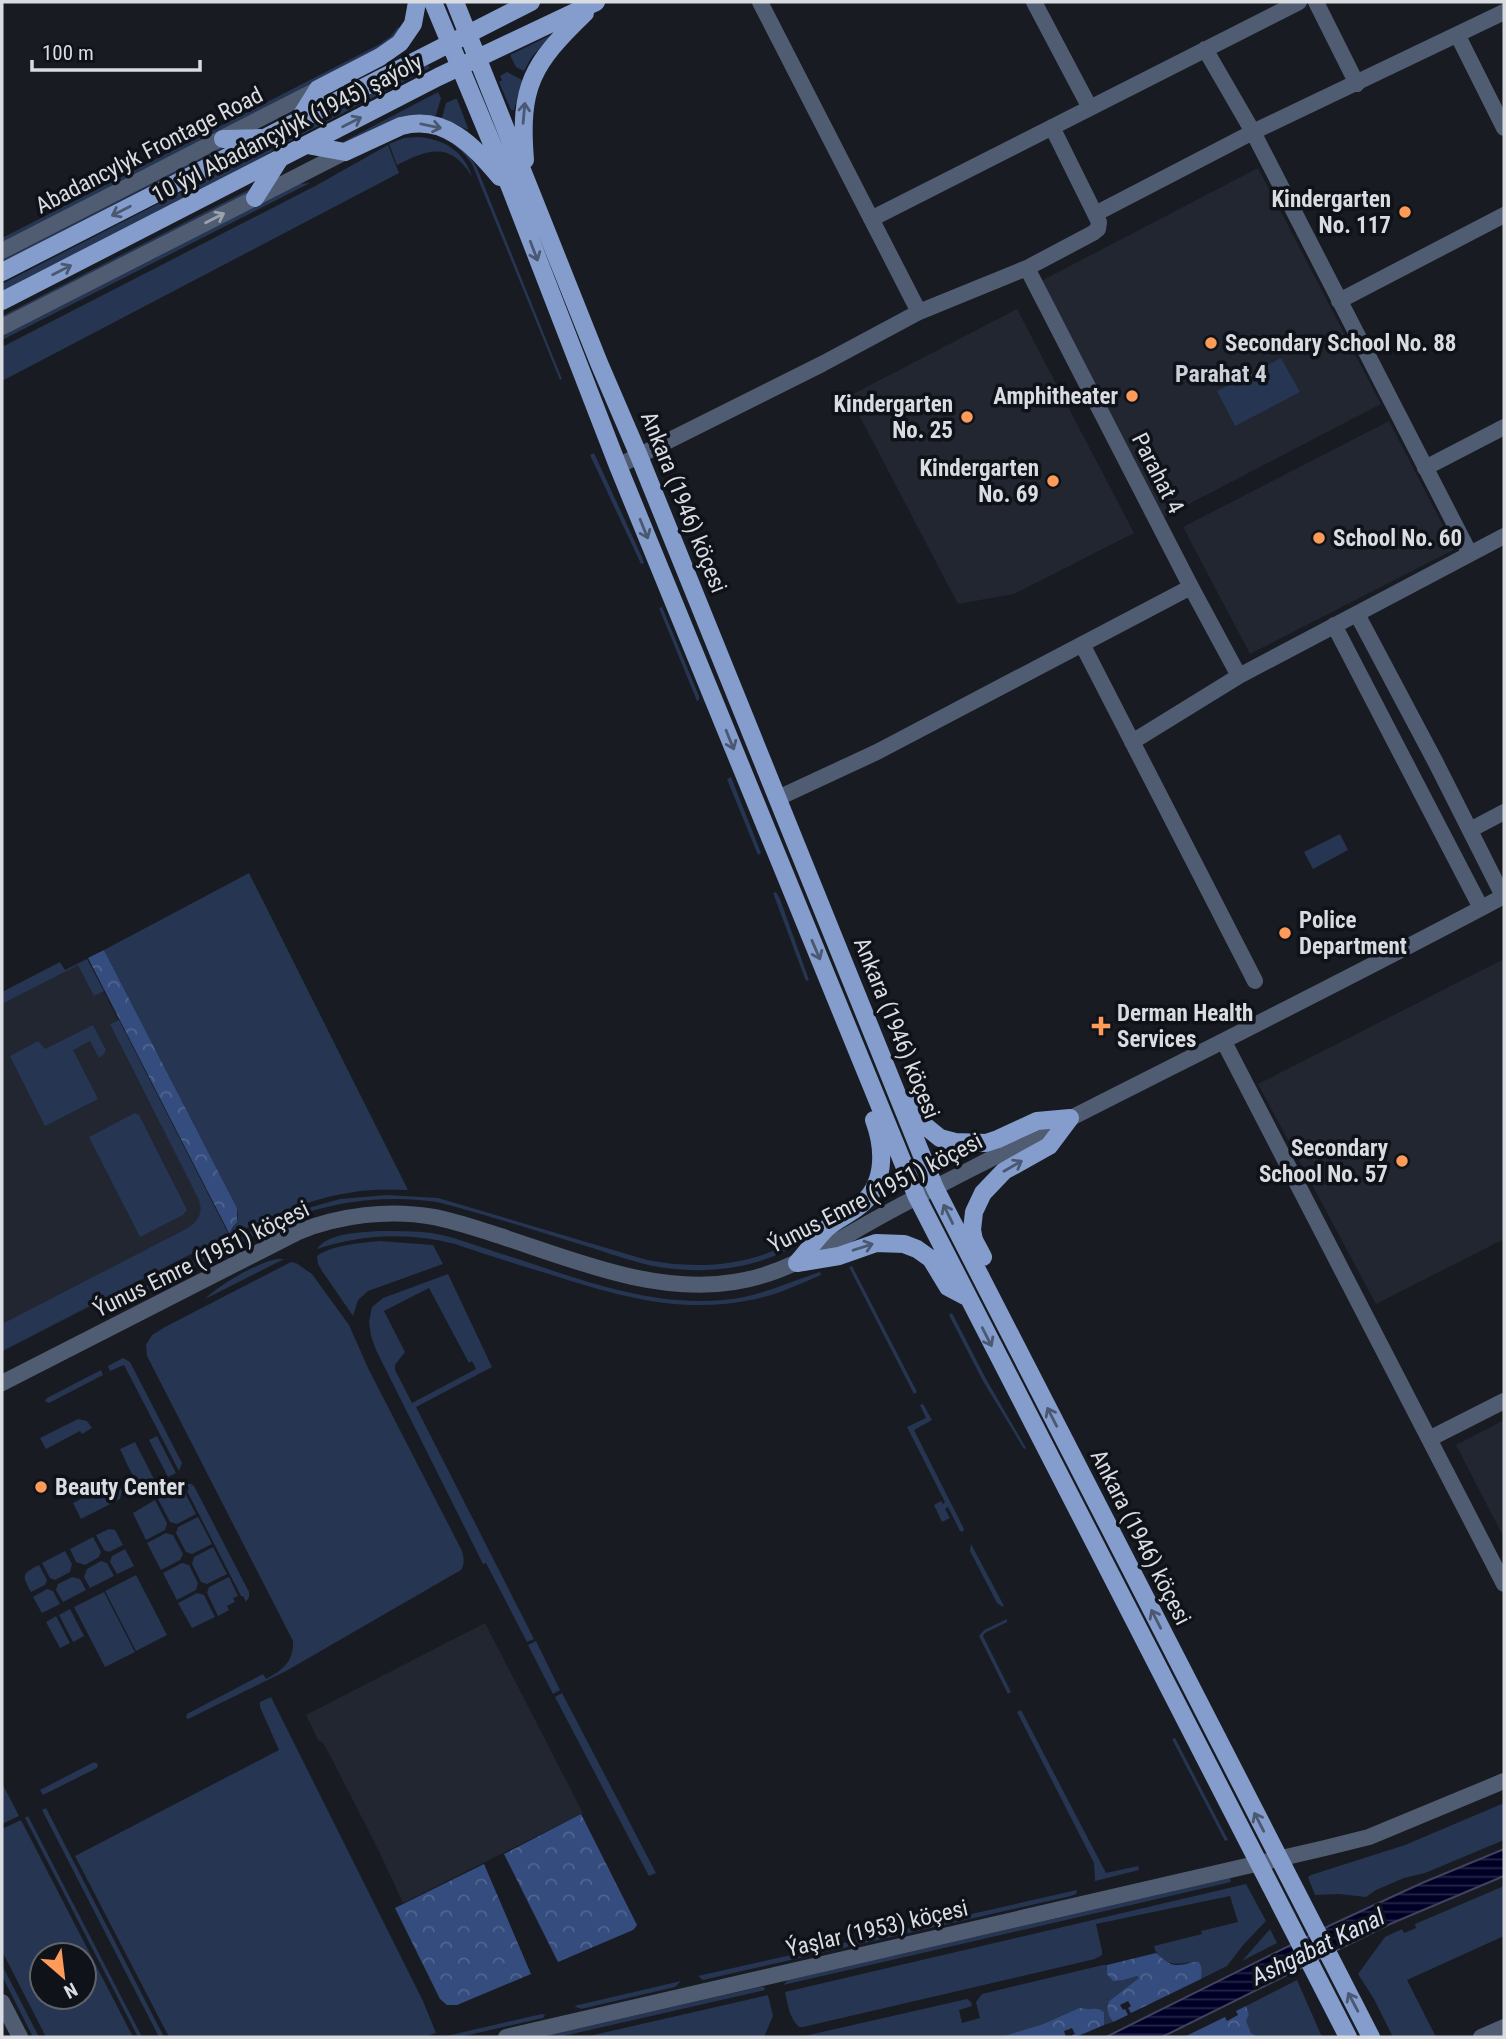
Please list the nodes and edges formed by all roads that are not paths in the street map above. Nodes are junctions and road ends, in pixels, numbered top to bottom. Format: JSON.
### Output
{"nodes":[{"id":1,"x":417,"y":2,"type":"edge"},
{"id":2,"x":433,"y":2,"type":"edge"},
{"id":3,"x":455,"y":2,"type":"edge"},
{"id":4,"x":531,"y":2,"type":"edge"},
{"id":5,"x":596,"y":2,"type":"edge"},
{"id":6,"x":760,"y":2,"type":"edge"},
{"id":7,"x":1034,"y":2,"type":"edge"},
{"id":8,"x":1299,"y":2,"type":"edge"},
{"id":9,"x":1316,"y":2,"type":"edge"},
{"id":10,"x":1504,"y":12,"type":"edge"},
{"id":11,"x":468,"y":34,"type":"junction"},
{"id":12,"x":1458,"y":36,"type":"junction"},
{"id":13,"x":450,"y":43,"type":"junction"},
{"id":14,"x":1205,"y":49,"type":"junction"},
{"id":15,"x":479,"y":58,"type":"junction"},
{"id":16,"x":460,"y":67,"type":"junction"},
{"id":17,"x":1357,"y":84,"type":"junction"},
{"id":18,"x":318,"y":89,"type":"junction"},
{"id":19,"x":1090,"y":108,"type":"junction"},
{"id":20,"x":298,"y":121,"type":"junction"},
{"id":21,"x":1052,"y":127,"type":"junction"},
{"id":22,"x":1504,"y":128,"type":"edge"},
{"id":23,"x":1253,"y":132,"type":"junction"},
{"id":24,"x":265,"y":138,"type":"junction"},
{"id":25,"x":223,"y":139,"type":"junction"},
{"id":26,"x":307,"y":145,"type":"junction"},
{"id":27,"x":345,"y":152,"type":"junction"},
{"id":28,"x":280,"y":158,"type":"junction"},
{"id":29,"x":518,"y":184,"type":"junction"},
{"id":30,"x":255,"y":198,"type":"junction"},
{"id":31,"x":1095,"y":214,"type":"junction"},
{"id":32,"x":1504,"y":215,"type":"edge"},
{"id":33,"x":871,"y":219,"type":"junction"},
{"id":34,"x":2,"y":251,"type":"edge"},
{"id":35,"x":1027,"y":268,"type":"junction"},
{"id":36,"x":2,"y":272,"type":"edge"},
{"id":37,"x":1339,"y":300,"type":"junction"},
{"id":38,"x":2,"y":302,"type":"edge"},
{"id":39,"x":919,"y":312,"type":"junction"},
{"id":40,"x":2,"y":327,"type":"edge"},
{"id":41,"x":1504,"y":427,"type":"edge"},
{"id":42,"x":639,"y":456,"type":"junction"},
{"id":43,"x":618,"y":466,"type":"junction"},
{"id":44,"x":1425,"y":468,"type":"junction"},
{"id":45,"x":1504,"y":536,"type":"edge"},
{"id":46,"x":1470,"y":554,"type":"junction"},
{"id":47,"x":1191,"y":587,"type":"junction"},
{"id":48,"x":1357,"y":614,"type":"junction"},
{"id":49,"x":1335,"y":625,"type":"junction"},
{"id":50,"x":1082,"y":644,"type":"junction"},
{"id":51,"x":1239,"y":676,"type":"junction"},
{"id":52,"x":1132,"y":742,"type":"junction"},
{"id":53,"x":778,"y":798,"type":"junction"},
{"id":54,"x":1504,"y":812,"type":"edge"},
{"id":55,"x":1470,"y":830,"type":"junction"},
{"id":56,"x":1504,"y":896,"type":"edge"},
{"id":57,"x":1481,"y":908,"type":"junction"},
{"id":58,"x":1255,"y":981,"type":"dead end"},
{"id":59,"x":1224,"y":1042,"type":"junction"},
{"id":60,"x":886,"y":1070,"type":"junction"},
{"id":61,"x":868,"y":1077,"type":"junction"},
{"id":62,"x":1070,"y":1118,"type":"junction"},
{"id":63,"x":935,"y":1188,"type":"junction"},
{"id":64,"x":917,"y":1197,"type":"junction"},
{"id":65,"x":797,"y":1263,"type":"junction"},
{"id":66,"x":985,"y":1287,"type":"junction"},
{"id":67,"x":967,"y":1297,"type":"junction"},
{"id":68,"x":2,"y":1383,"type":"edge"},
{"id":69,"x":1504,"y":1401,"type":"edge"},
{"id":70,"x":1429,"y":1439,"type":"junction"},
{"id":71,"x":1504,"y":1584,"type":"edge"},
{"id":72,"x":1504,"y":1780,"type":"edge"},
{"id":73,"x":1278,"y":1858,"type":"junction"},
{"id":74,"x":1257,"y":1863,"type":"junction"},
{"id":75,"x":2,"y":2002,"type":"edge"},
{"id":76,"x":1504,"y":2026,"type":"edge"},
{"id":77,"x":20,"y":2037,"type":"edge"},
{"id":78,"x":506,"y":2037,"type":"edge"},
{"id":79,"x":1348,"y":2037,"type":"edge"},
{"id":80,"x":1371,"y":2037,"type":"edge"},
{"id":81,"x":1481,"y":2037,"type":"edge"}],
"edges":[{"from":1,"to":18,"type":"main road"},
{"from":2,"to":13,"type":"main road","name":"Ankara (1946) köçesi"},
{"from":3,"to":11,"type":"main road","name":"Ankara (1946) köçesi"},
{"from":4,"to":11,"type":"main road","name":"10 ýyl Abadançylyk (1945) şaýoly"},
{"from":5,"to":15,"type":"main road","name":"10 ýyl Abadançylyk (1945) şaýoly"},
{"from":29,"to":5,"type":"main road","one_way":true},
{"from":6,"to":33,"type":"street"},
{"from":7,"to":19,"type":"street"},
{"from":8,"to":14,"type":"street"},
{"from":9,"to":17,"type":"street"},
{"from":10,"to":12,"type":"street"},
{"from":11,"to":13,"type":"main road","name":"10 ýyl Abadançylyk (1945) şaýoly"},
{"from":11,"to":15,"type":"main road","name":"Ankara (1946) köçesi"},
{"from":12,"to":17,"type":"street"},
{"from":12,"to":22,"type":"street"},
{"from":13,"to":16,"type":"main road","name":"Ankara (1946) köçesi"},
{"from":13,"to":20,"type":"main road","name":"10 ýyl Abadançylyk (1945) şaýoly"},
{"from":14,"to":19,"type":"street"},
{"from":14,"to":23,"type":"street"},
{"from":15,"to":16,"type":"main road","name":"10 ýyl Abadançylyk (1945) şaýoly"},
{"from":15,"to":29,"type":"main road","name":"Ankara (1946) köçesi"},
{"from":26,"to":16,"type":"main road","name":"10 ýyl Abadançylyk (1945) şaýoly","one_way":true},
{"from":16,"to":29,"type":"main road","name":"Ankara (1946) köçesi"},
{"from":17,"to":23,"type":"street"},
{"from":18,"to":20,"type":"main road"},
{"from":18,"to":25,"type":"street","name":"Abadancylyk Frontage Road"},
{"from":19,"to":21,"type":"street"},
{"from":20,"to":24,"type":"main road","name":"10 ýyl Abadançylyk (1945) şaýoly"},
{"from":21,"to":31,"type":"street"},
{"from":21,"to":33,"type":"street"},
{"from":23,"to":31,"type":"street"},
{"from":23,"to":37,"type":"street"},
{"from":24,"to":25,"type":"main road"},
{"from":24,"to":36,"type":"main road","name":"10 ýyl Abadançylyk (1945) şaýoly","one_way":true},
{"from":25,"to":34,"type":"street","name":"Abadancylyk Frontage Road"},
{"from":26,"to":27,"type":"main road"},
{"from":26,"to":28,"type":"main road","name":"10 ýyl Abadançylyk (1945) şaýoly"},
{"from":27,"to":29,"type":"main road","one_way":true},
{"from":27,"to":30,"type":"street"},
{"from":28,"to":30,"type":"main road"},
{"from":38,"to":28,"type":"main road","name":"10 ýyl Abadançylyk (1945) şaýoly","one_way":true},
{"from":29,"to":42,"type":"main road","name":"Ankara (1946) köçesi"},
{"from":29,"to":43,"type":"main road","name":"Ankara (1946) köçesi","one_way":true},
{"from":40,"to":30,"type":"street","one_way":true},
{"from":31,"to":35,"type":"street"},
{"from":32,"to":37,"type":"street"},
{"from":33,"to":39,"type":"street"},
{"from":35,"to":39,"type":"street"},
{"from":35,"to":47,"type":"street","name":"Parahat 4"},
{"from":37,"to":44,"type":"street"},
{"from":39,"to":42,"type":"street"},
{"from":41,"to":44,"type":"street"},
{"from":42,"to":43,"type":"street"},
{"from":42,"to":53,"type":"main road","name":"Ankara (1946) köçesi"},
{"from":43,"to":61,"type":"main road","name":"Ankara (1946) köçesi","one_way":true},
{"from":44,"to":46,"type":"street"},
{"from":45,"to":46,"type":"street"},
{"from":46,"to":48,"type":"street"},
{"from":47,"to":50,"type":"street"},
{"from":47,"to":51,"type":"street","name":"Parahat 4"},
{"from":48,"to":49,"type":"street"},
{"from":48,"to":55,"type":"street"},
{"from":49,"to":51,"type":"street"},
{"from":49,"to":57,"type":"street"},
{"from":50,"to":52,"type":"street"},
{"from":50,"to":53,"type":"street"},
{"from":51,"to":52,"type":"street"},
{"from":52,"to":58,"type":"street"},
{"from":53,"to":60,"type":"main road","name":"Ankara (1946) köçesi"},
{"from":54,"to":55,"type":"street"},
{"from":55,"to":56,"type":"street"},
{"from":56,"to":57,"type":"street","name":"Ýunus Emre (1951) köçesi"},
{"from":57,"to":59,"type":"street","name":"Ýunus Emre (1951) köçesi"},
{"from":59,"to":62,"type":"street","name":"Ýunus Emre (1951) köçesi"},
{"from":59,"to":70,"type":"street"},
{"from":60,"to":62,"type":"main road"},
{"from":60,"to":63,"type":"main road","name":"Ankara (1946) köçesi"},
{"from":61,"to":64,"type":"main road","name":"Ankara (1946) köçesi"},
{"from":61,"to":65,"type":"main road"},
{"from":62,"to":63,"type":"street","name":"Ýunus Emre (1951) köçesi"},
{"from":66,"to":62,"type":"main road","one_way":true},
{"from":63,"to":64,"type":"street","name":"Ýunus Emre (1951) köçesi"},
{"from":66,"to":63,"type":"main road","name":"Ankara (1946) köçesi","one_way":true},
{"from":64,"to":65,"type":"street","name":"Ýunus Emre (1951) köçesi"},
{"from":64,"to":67,"type":"main road","name":"Ankara (1946) köçesi"},
{"from":65,"to":67,"type":"main road","one_way":true},
{"from":65,"to":68,"type":"street","name":"Ýunus Emre (1951) köçesi"},
{"from":73,"to":66,"type":"main road","name":"Ankara (1946) köçesi","one_way":true},
{"from":67,"to":74,"type":"main road","name":"Ankara (1946) köçesi","one_way":true},
{"from":69,"to":70,"type":"street"},
{"from":70,"to":71,"type":"street"},
{"from":72,"to":73,"type":"street"},
{"from":73,"to":74,"type":"street","name":"Ýaşlar (1953) köçesi"},
{"from":80,"to":73,"type":"main road","name":"Ankara (1946) köçesi","one_way":true},
{"from":74,"to":78,"type":"street","name":"Ýaşlar (1953) köçesi"},
{"from":74,"to":79,"type":"main road","name":"Ankara (1946) köçesi"},
{"from":75,"to":77,"type":"street"},
{"from":76,"to":81,"type":"street"}]}
